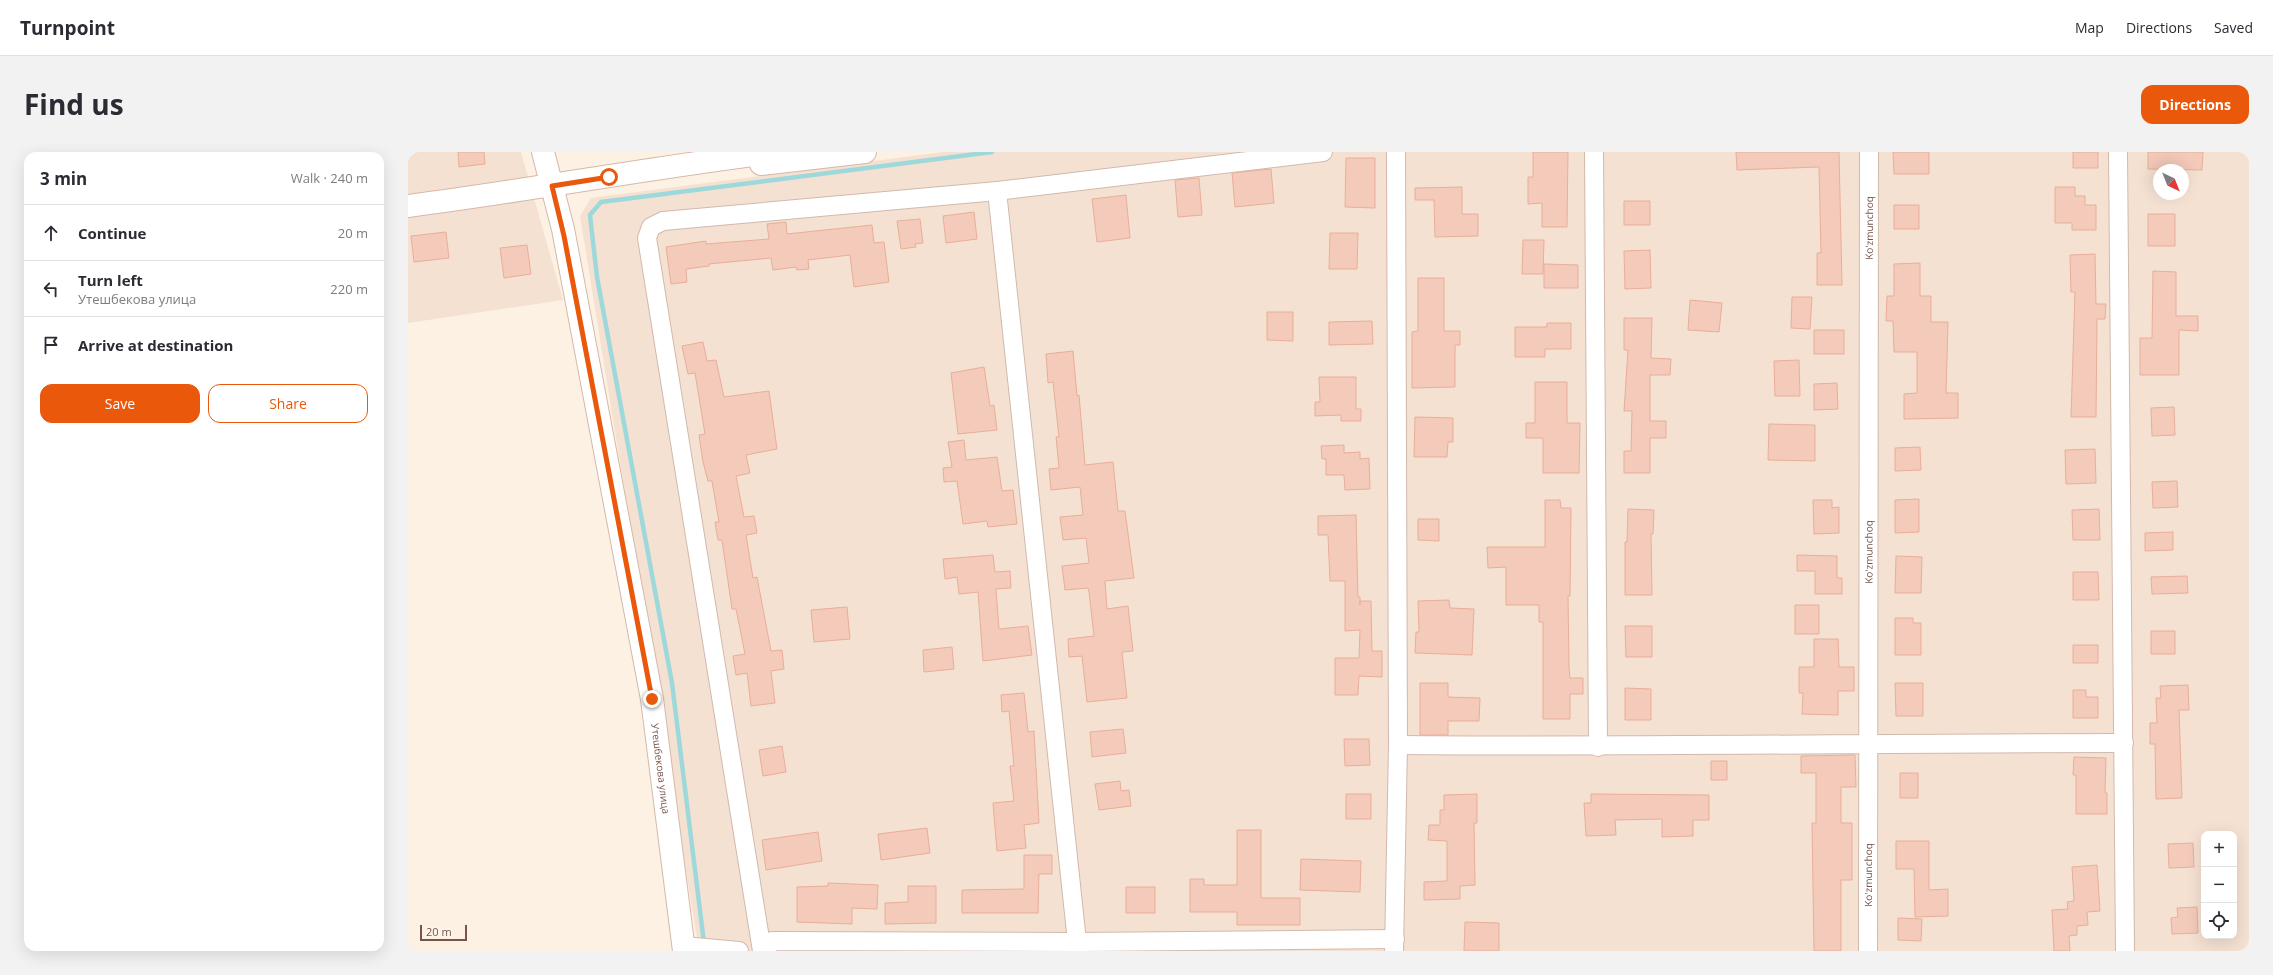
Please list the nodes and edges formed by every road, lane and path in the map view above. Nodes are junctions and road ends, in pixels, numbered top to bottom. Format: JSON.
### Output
{"nodes":[{"id":1,"x":542,"y":152,"type":"edge"},
{"id":2,"x":778,"y":152,"type":"edge"},
{"id":3,"x":865,"y":152,"type":"edge"},
{"id":4,"x":1323,"y":152,"type":"edge"},
{"id":5,"x":1396,"y":152,"type":"edge"},
{"id":6,"x":1594,"y":152,"type":"edge"},
{"id":7,"x":1869,"y":152,"type":"edge"},
{"id":8,"x":2118,"y":152,"type":"edge"},
{"id":9,"x":609,"y":177,"type":"junction"},
{"id":10,"x":552,"y":186,"type":"junction"},
{"id":11,"x":997,"y":191,"type":"junction"},
{"id":12,"x":408,"y":206,"type":"edge"},
{"id":13,"x":1869,"y":743,"type":"junction"},
{"id":14,"x":2124,"y":743,"type":"junction"},
{"id":15,"x":1398,"y":745,"type":"junction"},
{"id":16,"x":1598,"y":747,"type":"junction"},
{"id":17,"x":1394,"y":945,"type":"edge"},
{"id":18,"x":1078,"y":947,"type":"edge"},
{"id":19,"x":683,"y":949,"type":"edge"},
{"id":20,"x":734,"y":950,"type":"edge"},
{"id":21,"x":763,"y":951,"type":"edge"},
{"id":22,"x":1868,"y":951,"type":"edge"},
{"id":23,"x":2125,"y":951,"type":"edge"}],
"edges":[{"from":1,"to":10,"type":"main road","name":"Утешбекова улица"},
{"from":2,"to":9,"type":"main road"},
{"from":3,"to":9,"type":"main road"},
{"from":4,"to":11,"type":"street"},
{"from":5,"to":15,"type":"street"},
{"from":6,"to":16,"type":"street"},
{"from":7,"to":13,"type":"street","name":"Ko'zmunchoq"},
{"from":8,"to":14,"type":"street"},
{"from":9,"to":10,"type":"main road"},
{"from":10,"to":12,"type":"main road"},
{"from":10,"to":19,"type":"main road","name":"Утешбекова улица"},
{"from":11,"to":18,"type":"street"},
{"from":11,"to":21,"type":"street"},
{"from":13,"to":14,"type":"street"},
{"from":13,"to":16,"type":"street"},
{"from":13,"to":22,"type":"street","name":"Ko'zmunchoq"},
{"from":14,"to":23,"type":"street"},
{"from":15,"to":16,"type":"street"},
{"from":15,"to":17,"type":"street"},
{"from":17,"to":18,"type":"street"},
{"from":18,"to":21,"type":"street"},
{"from":19,"to":20,"type":"street"}]}
